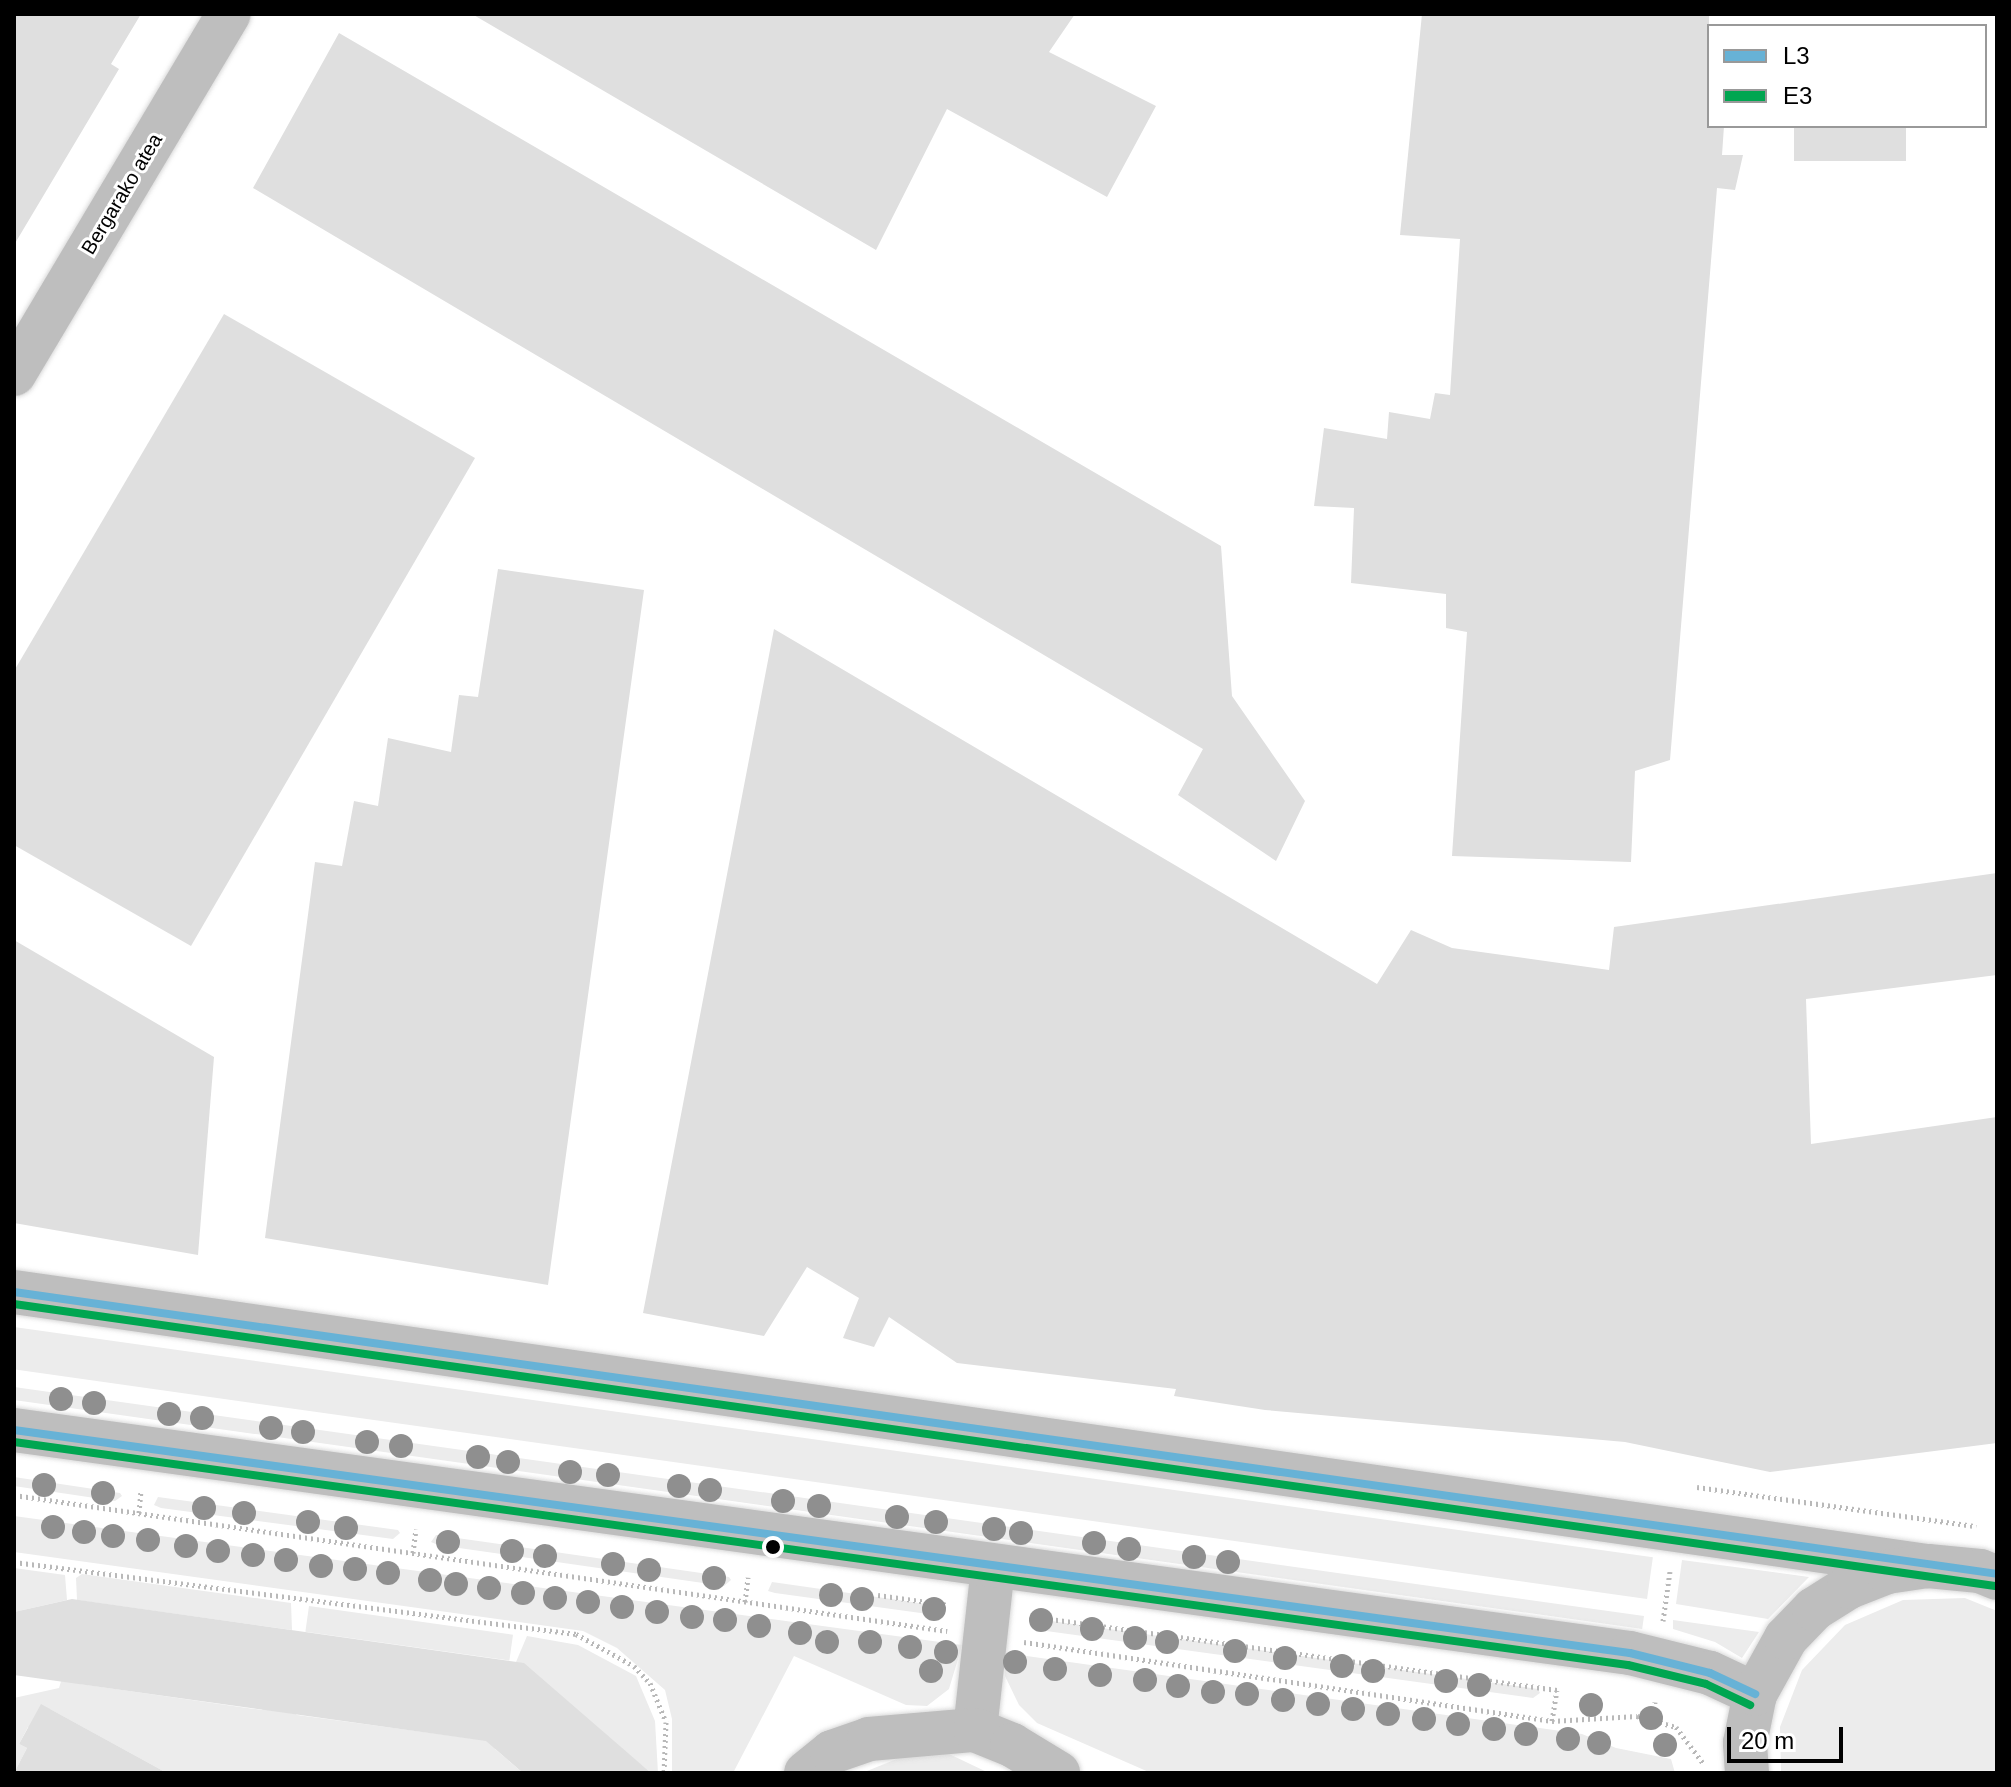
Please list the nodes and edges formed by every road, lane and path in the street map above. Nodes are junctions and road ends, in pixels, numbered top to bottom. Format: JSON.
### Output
{"nodes":[{"id":1,"x":229,"y":14,"type":"edge"},
{"id":2,"x":14,"y":374,"type":"edge"},
{"id":3,"x":14,"y":1292,"type":"edge"},
{"id":4,"x":14,"y":1430,"type":"edge"},
{"id":5,"x":127,"y":1488,"type":"dead end"},
{"id":6,"x":141,"y":1490,"type":"junction"},
{"id":7,"x":157,"y":1492,"type":"dead end"},
{"id":8,"x":14,"y":1495,"type":"edge"},
{"id":9,"x":139,"y":1513,"type":"junction"},
{"id":10,"x":401,"y":1527,"type":"dead end"},
{"id":11,"x":416,"y":1529,"type":"junction"},
{"id":12,"x":432,"y":1531,"type":"dead end"},
{"id":13,"x":413,"y":1553,"type":"junction"},
{"id":14,"x":14,"y":1562,"type":"edge"},
{"id":15,"x":1928,"y":1566,"type":"junction"},
{"id":16,"x":993,"y":1567,"type":"junction"},
{"id":17,"x":732,"y":1574,"type":"dead end"},
{"id":18,"x":1991,"y":1574,"type":"edge"},
{"id":19,"x":748,"y":1577,"type":"junction"},
{"id":20,"x":763,"y":1579,"type":"dead end"},
{"id":21,"x":868,"y":1593,"type":"dead end"},
{"id":22,"x":745,"y":1602,"type":"junction"},
{"id":23,"x":987,"y":1624,"type":"junction"},
{"id":24,"x":1755,"y":1694,"type":"junction"},
{"id":25,"x":1552,"y":1721,"type":"junction"},
{"id":26,"x":975,"y":1730,"type":"junction"},
{"id":27,"x":664,"y":1773,"type":"edge"},
{"id":28,"x":806,"y":1773,"type":"edge"},
{"id":29,"x":1058,"y":1773,"type":"edge"},
{"id":30,"x":1707,"y":1773,"type":"edge"},
{"id":31,"x":1747,"y":1773,"type":"edge"}],
"edges":[{"from":1,"to":2,"type":"main road","name":"Bergarako atea"},
{"from":3,"to":15,"type":"main road"},
{"from":4,"to":16,"type":"main road"},
{"from":5,"to":6,"type":"path"},
{"from":6,"to":7,"type":"path"},
{"from":6,"to":9,"type":"path"},
{"from":8,"to":9,"type":"path"},
{"from":9,"to":13,"type":"path"},
{"from":10,"to":11,"type":"path"},
{"from":11,"to":12,"type":"path"},
{"from":11,"to":13,"type":"path"},
{"from":13,"to":22,"type":"path"},
{"from":14,"to":27,"type":"path"},
{"from":15,"to":18,"type":"main road"},
{"from":15,"to":24,"type":"main road"},
{"from":16,"to":23,"type":"main road"},
{"from":16,"to":24,"type":"main road"},
{"from":17,"to":19,"type":"path"},
{"from":19,"to":20,"type":"path"},
{"from":19,"to":22,"type":"path"},
{"from":21,"to":23,"type":"path"},
{"from":22,"to":23,"type":"path"},
{"from":23,"to":25,"type":"path"},
{"from":23,"to":25,"type":"path"},
{"from":23,"to":26,"type":"main road"},
{"from":24,"to":31,"type":"main road"},
{"from":25,"to":30,"type":"path"},
{"from":26,"to":28,"type":"main road"},
{"from":26,"to":29,"type":"main road"}]}
